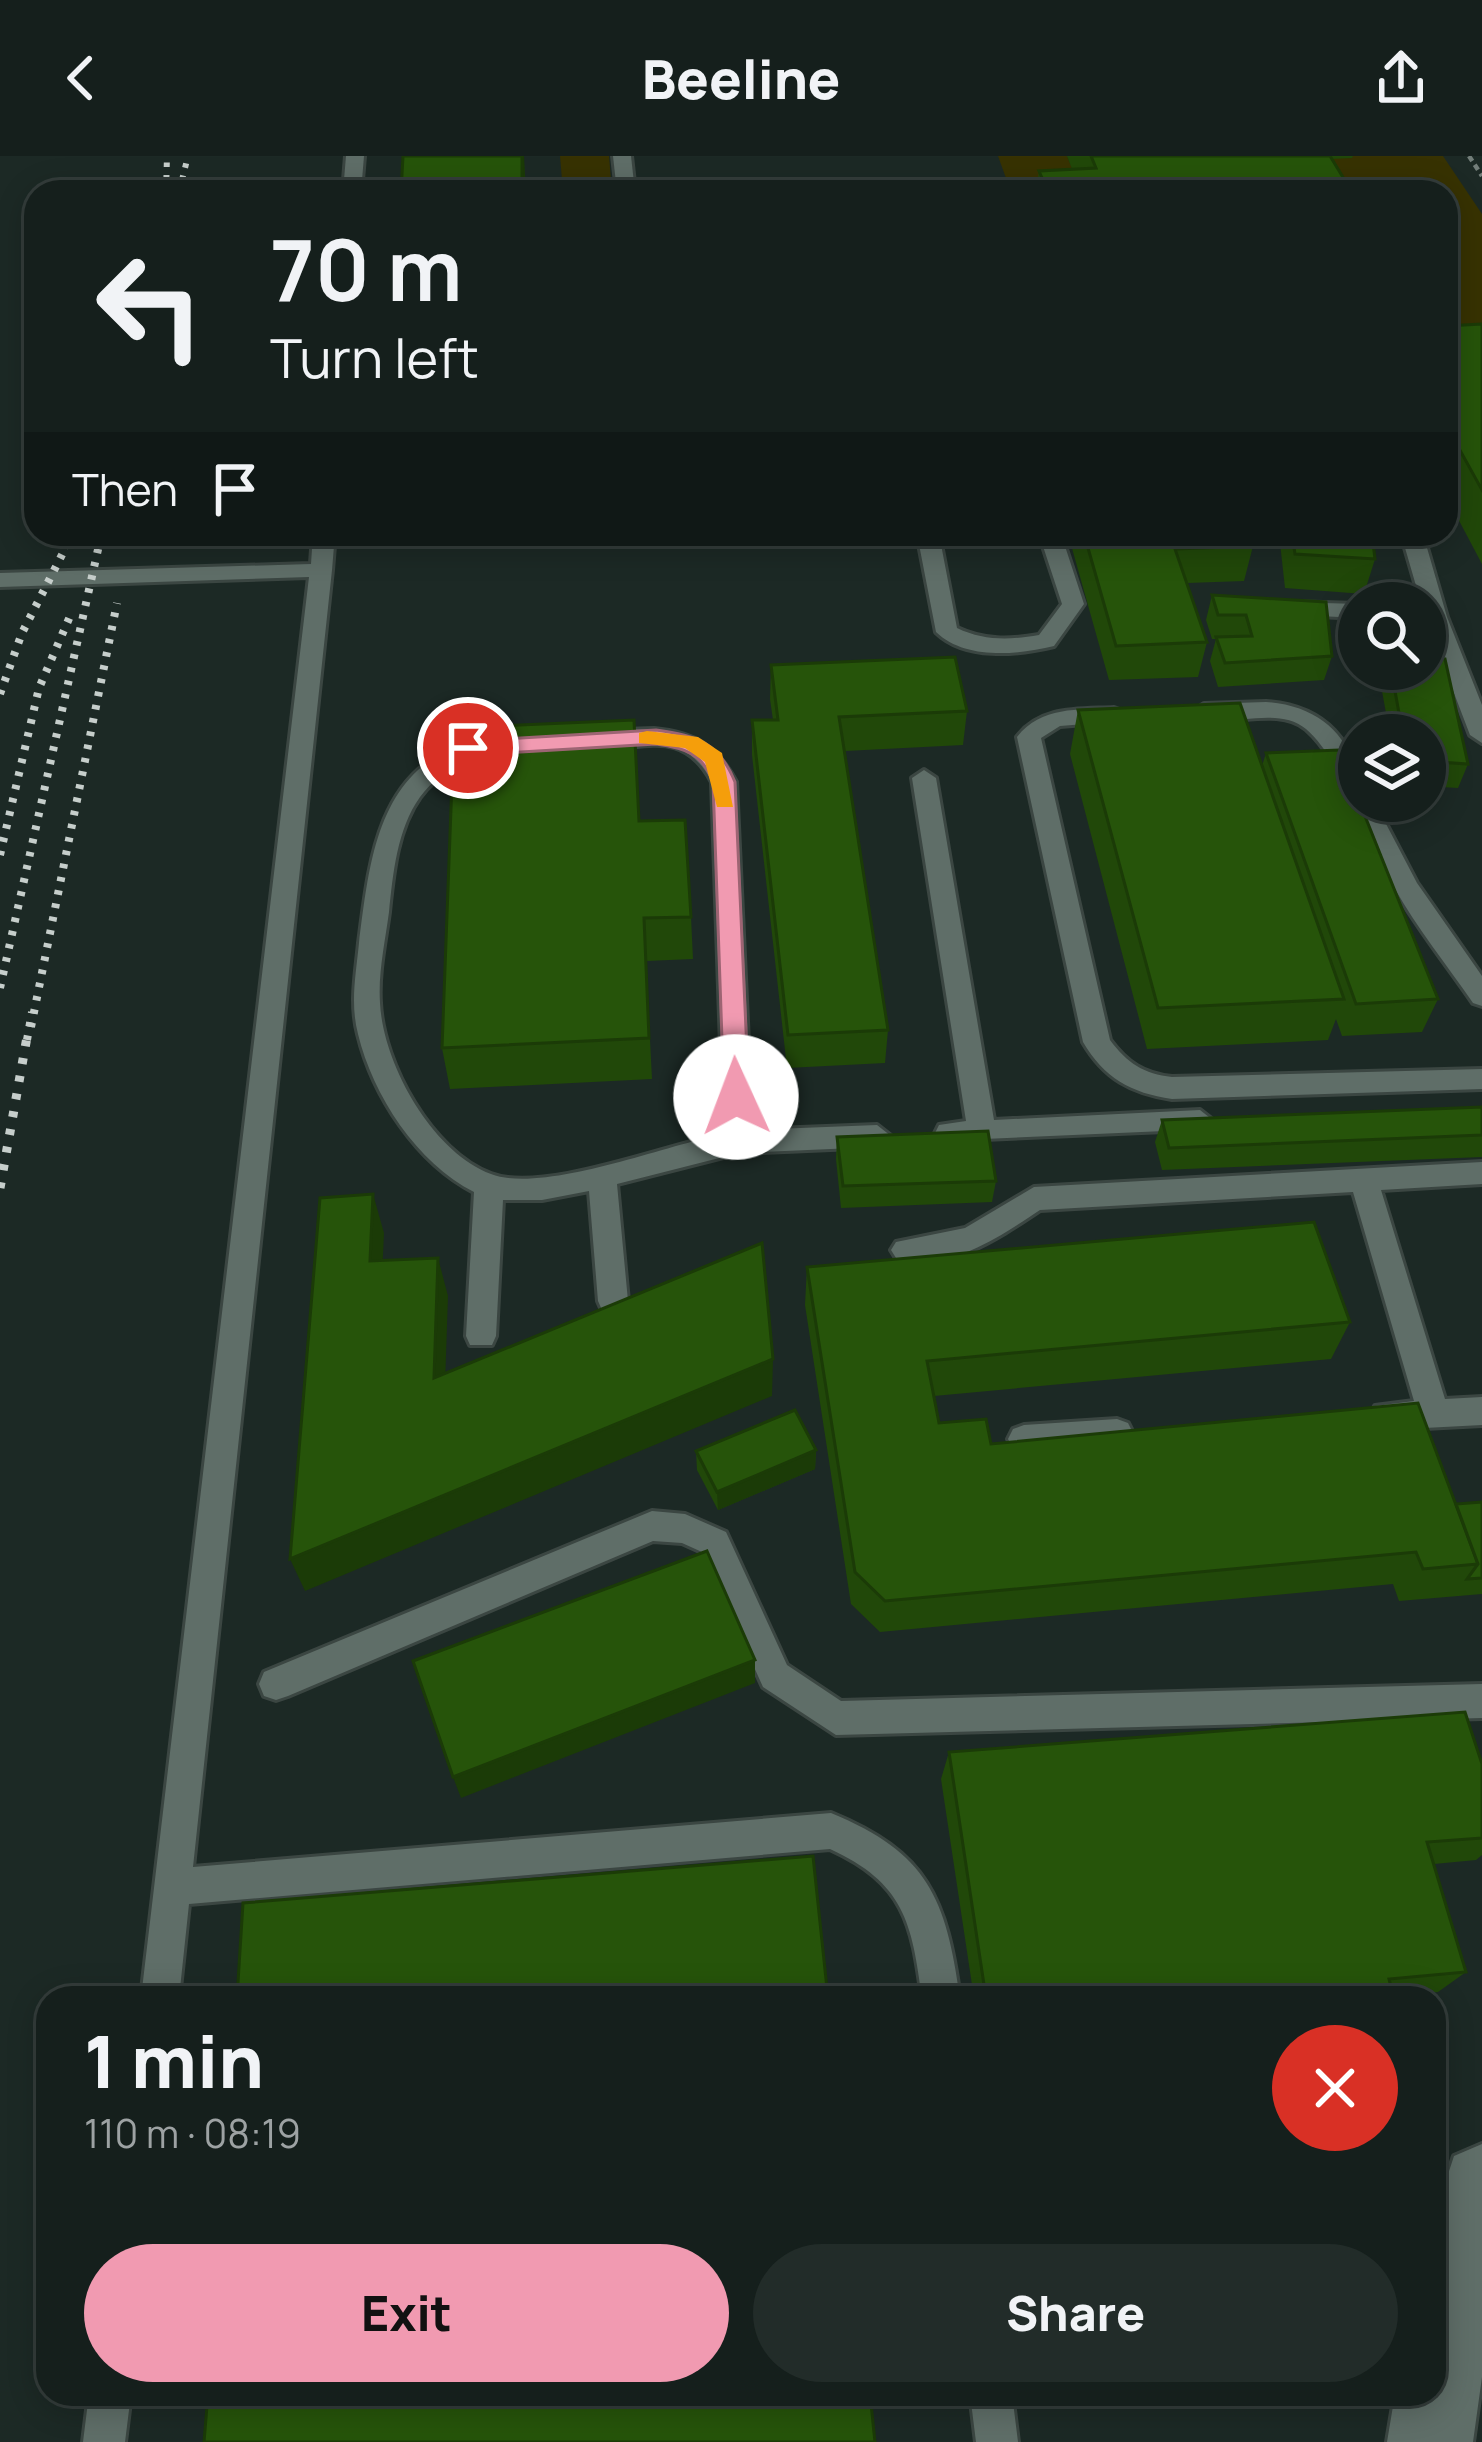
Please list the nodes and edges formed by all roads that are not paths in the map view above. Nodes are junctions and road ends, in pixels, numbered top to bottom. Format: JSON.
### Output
{"nodes":[{"id":1,"x":323,"y":546,"type":"edge"},
{"id":2,"x":930,"y":546,"type":"edge"},
{"id":3,"x":1054,"y":546,"type":"edge"},
{"id":4,"x":1415,"y":546,"type":"edge"},
{"id":5,"x":321,"y":570,"type":"junction"},
{"id":6,"x":0,"y":580,"type":"edge"},
{"id":7,"x":1423,"y":582,"type":"edge"},
{"id":8,"x":1268,"y":609,"type":"edge"},
{"id":9,"x":1338,"y":611,"type":"edge"},
{"id":10,"x":1446,"y":653,"type":"edge"},
{"id":11,"x":1184,"y":713,"type":"edge"},
{"id":12,"x":1141,"y":715,"type":"edge"},
{"id":13,"x":1482,"y":735,"type":"edge"},
{"id":14,"x":562,"y":741,"type":"edge"},
{"id":15,"x":515,"y":742,"type":"edge"},
{"id":16,"x":1338,"y":753,"type":"edge"},
{"id":17,"x":924,"y":778,"type":"dead end"},
{"id":18,"x":1372,"y":822,"type":"edge"},
{"id":19,"x":1482,"y":996,"type":"edge"},
{"id":20,"x":1482,"y":1079,"type":"edge"},
{"id":21,"x":1220,"y":1120,"type":"edge"},
{"id":22,"x":982,"y":1131,"type":"junction"},
{"id":23,"x":738,"y":1142,"type":"junction"},
{"id":24,"x":1482,"y":1173,"type":"edge"},
{"id":25,"x":602,"y":1174,"type":"junction"},
{"id":26,"x":1364,"y":1181,"type":"junction"},
{"id":27,"x":489,"y":1187,"type":"junction"},
{"id":28,"x":906,"y":1250,"type":"dead end"},
{"id":29,"x":613,"y":1301,"type":"edge"},
{"id":30,"x":481,"y":1336,"type":"dead end"},
{"id":31,"x":1482,"y":1411,"type":"edge"},
{"id":32,"x":1433,"y":1414,"type":"junction"},
{"id":33,"x":1342,"y":1419,"type":"edge"},
{"id":34,"x":1160,"y":1430,"type":"edge"},
{"id":35,"x":1024,"y":1439,"type":"edge"},
{"id":36,"x":276,"y":1684,"type":"dead end"},
{"id":37,"x":1482,"y":1701,"type":"edge"},
{"id":38,"x":172,"y":1887,"type":"junction"},
{"id":39,"x":161,"y":1986,"type":"edge"},
{"id":40,"x":939,"y":1986,"type":"edge"},
{"id":41,"x":1482,"y":2184,"type":"edge"},
{"id":42,"x":1446,"y":2340,"type":"edge"},
{"id":43,"x":108,"y":2406,"type":"edge"},
{"id":44,"x":992,"y":2406,"type":"edge"},
{"id":45,"x":1435,"y":2406,"type":"edge"},
{"id":46,"x":104,"y":2442,"type":"edge"},
{"id":47,"x":997,"y":2442,"type":"edge"},
{"id":48,"x":1430,"y":2442,"type":"edge"}],
"edges":[{"from":1,"to":5,"type":"lane"},
{"from":2,"to":3,"type":"lane"},
{"from":4,"to":7,"type":"lane"},
{"from":5,"to":6,"type":"lane"},
{"from":5,"to":38,"type":"lane"},
{"from":8,"to":9,"type":"lane"},
{"from":10,"to":13,"type":"lane"},
{"from":11,"to":16,"type":"lane"},
{"from":12,"to":20,"type":"lane"},
{"from":14,"to":23,"type":"lane"},
{"from":15,"to":27,"type":"lane"},
{"from":17,"to":22,"type":"lane"},
{"from":18,"to":19,"type":"lane"},
{"from":21,"to":22,"type":"lane"},
{"from":22,"to":23,"type":"lane"},
{"from":23,"to":25,"type":"lane"},
{"from":24,"to":26,"type":"lane"},
{"from":25,"to":27,"type":"lane"},
{"from":25,"to":29,"type":"lane"},
{"from":26,"to":28,"type":"lane"},
{"from":26,"to":32,"type":"lane"},
{"from":27,"to":30,"type":"lane"},
{"from":31,"to":32,"type":"lane"},
{"from":32,"to":33,"type":"lane"},
{"from":34,"to":35,"type":"lane"},
{"from":36,"to":37,"type":"lane"},
{"from":38,"to":39,"type":"lane"},
{"from":38,"to":40,"type":"lane"},
{"from":41,"to":42,"type":"street"},
{"from":43,"to":46,"type":"lane"},
{"from":44,"to":47,"type":"lane"},
{"from":45,"to":48,"type":"street"}]}
